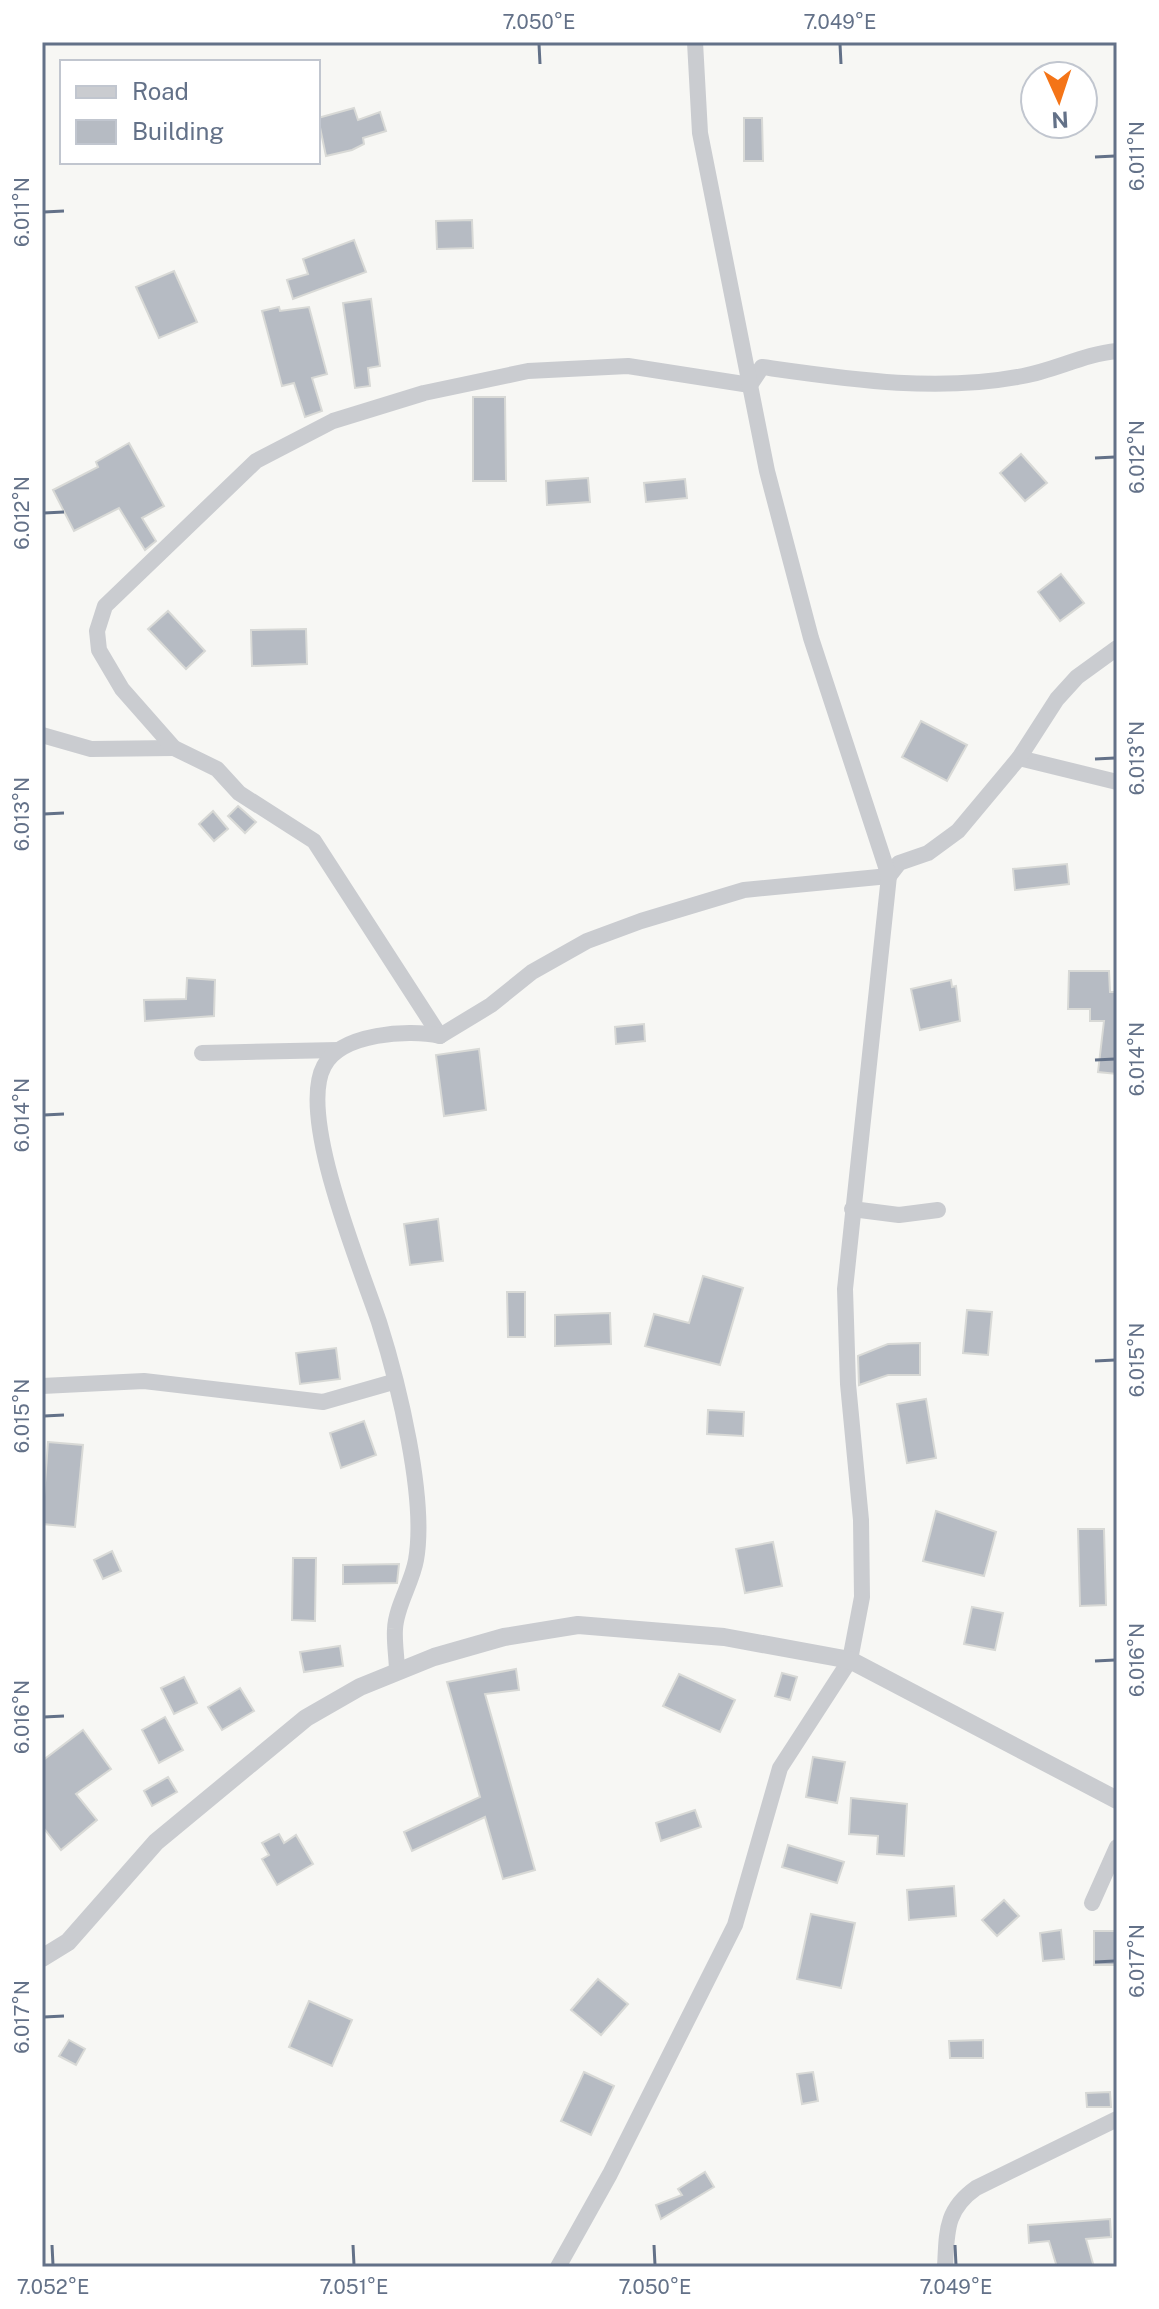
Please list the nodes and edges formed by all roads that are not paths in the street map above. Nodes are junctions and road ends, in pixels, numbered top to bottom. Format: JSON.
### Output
{"nodes":[{"id":1,"x":695,"y":42,"type":"edge"},
{"id":2,"x":1117,"y":351,"type":"edge"},
{"id":3,"x":750,"y":385,"type":"junction"},
{"id":4,"x":1117,"y":648,"type":"edge"},
{"id":5,"x":42,"y":735,"type":"edge"},
{"id":6,"x":174,"y":748,"type":"junction"},
{"id":7,"x":1019,"y":758,"type":"junction"},
{"id":8,"x":1117,"y":782,"type":"edge"},
{"id":9,"x":889,"y":876,"type":"junction"},
{"id":10,"x":440,"y":1036,"type":"junction"},
{"id":11,"x":338,"y":1050,"type":"junction"},
{"id":12,"x":202,"y":1053,"type":"dead end"},
{"id":13,"x":852,"y":1209,"type":"junction"},
{"id":14,"x":938,"y":1210,"type":"dead end"},
{"id":15,"x":393,"y":1382,"type":"junction"},
{"id":16,"x":42,"y":1386,"type":"edge"},
{"id":17,"x":850,"y":1660,"type":"junction"},
{"id":18,"x":397,"y":1672,"type":"junction"},
{"id":19,"x":1117,"y":1800,"type":"edge"},
{"id":20,"x":1117,"y":1847,"type":"edge"},
{"id":21,"x":1092,"y":1903,"type":"dead end"},
{"id":22,"x":42,"y":1958,"type":"edge"},
{"id":23,"x":1117,"y":2119,"type":"edge"},
{"id":24,"x":558,"y":2267,"type":"edge"},
{"id":25,"x":945,"y":2267,"type":"edge"}],
"edges":[{"from":1,"to":3,"type":"street"},
{"from":2,"to":3,"type":"street"},
{"from":3,"to":6,"type":"street"},
{"from":3,"to":9,"type":"street"},
{"from":4,"to":7,"type":"street"},
{"from":5,"to":6,"type":"street"},
{"from":6,"to":10,"type":"street"},
{"from":7,"to":8,"type":"street"},
{"from":7,"to":9,"type":"street"},
{"from":9,"to":10,"type":"street"},
{"from":9,"to":13,"type":"street"},
{"from":10,"to":11,"type":"street"},
{"from":11,"to":12,"type":"street"},
{"from":11,"to":15,"type":"street"},
{"from":13,"to":14,"type":"street"},
{"from":13,"to":17,"type":"street"},
{"from":15,"to":16,"type":"street"},
{"from":15,"to":18,"type":"street"},
{"from":17,"to":18,"type":"street"},
{"from":17,"to":19,"type":"street"},
{"from":17,"to":24,"type":"street"},
{"from":18,"to":22,"type":"street"},
{"from":20,"to":21,"type":"street"},
{"from":23,"to":25,"type":"street"}]}
